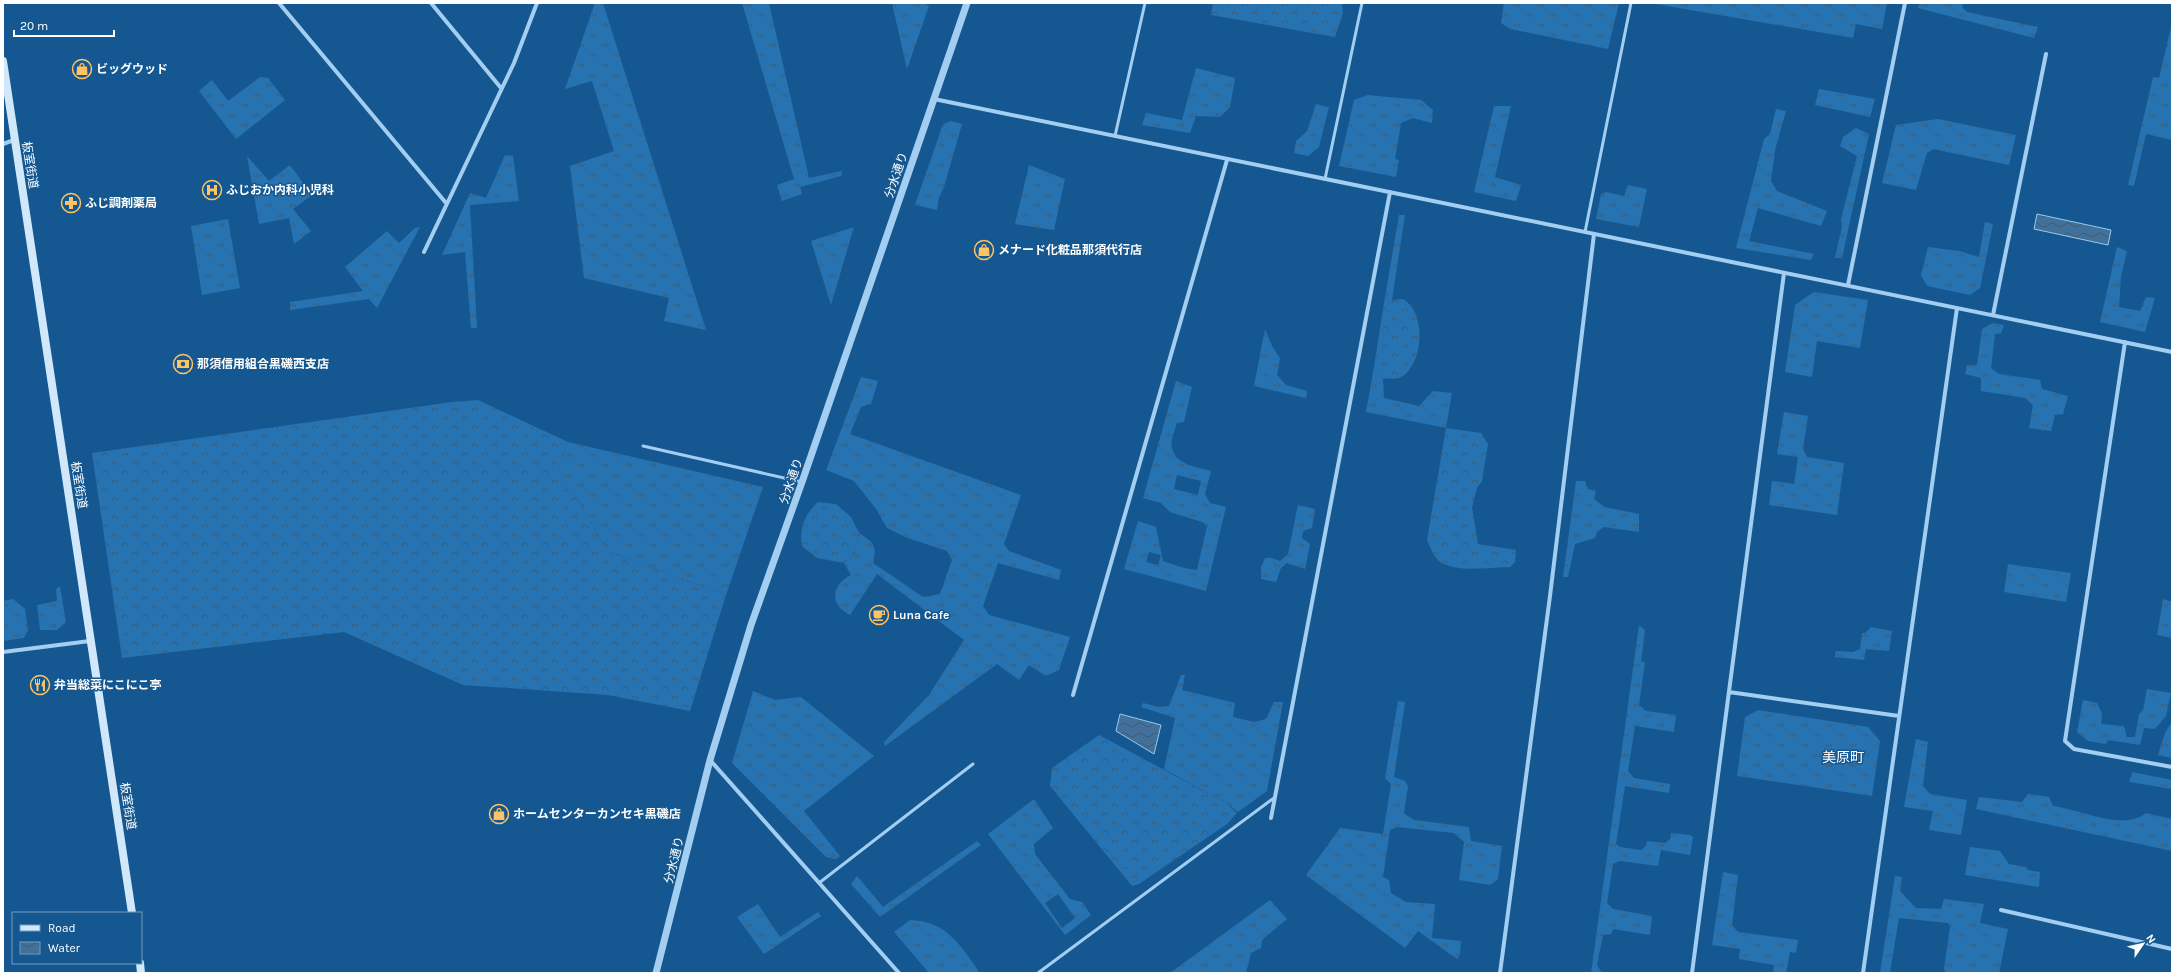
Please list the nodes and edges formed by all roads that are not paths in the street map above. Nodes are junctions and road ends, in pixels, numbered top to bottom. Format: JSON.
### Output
{"nodes":[{"id":1,"x":279,"y":3,"type":"edge"},
{"id":2,"x":431,"y":3,"type":"edge"},
{"id":3,"x":537,"y":3,"type":"edge"},
{"id":4,"x":967,"y":3,"type":"edge"},
{"id":5,"x":1146,"y":3,"type":"edge"},
{"id":6,"x":1362,"y":3,"type":"edge"},
{"id":7,"x":1631,"y":3,"type":"edge"},
{"id":8,"x":1905,"y":3,"type":"edge"},
{"id":9,"x":2046,"y":54,"type":"dead end"},
{"id":10,"x":3,"y":61,"type":"edge"},
{"id":11,"x":501,"y":88,"type":"junction"},
{"id":12,"x":934,"y":100,"type":"junction"},
{"id":13,"x":1115,"y":136,"type":"junction"},
{"id":14,"x":14,"y":140,"type":"junction"},
{"id":15,"x":3,"y":144,"type":"edge"},
{"id":16,"x":1228,"y":160,"type":"junction"},
{"id":17,"x":1326,"y":179,"type":"junction"},
{"id":18,"x":1390,"y":192,"type":"junction"},
{"id":19,"x":446,"y":202,"type":"junction"},
{"id":20,"x":1585,"y":232,"type":"junction"},
{"id":21,"x":1594,"y":234,"type":"junction"},
{"id":22,"x":424,"y":252,"type":"dead end"},
{"id":23,"x":1784,"y":273,"type":"junction"},
{"id":24,"x":1848,"y":285,"type":"junction"},
{"id":25,"x":1957,"y":308,"type":"junction"},
{"id":26,"x":1993,"y":315,"type":"junction"},
{"id":27,"x":2125,"y":342,"type":"junction"},
{"id":28,"x":2172,"y":352,"type":"edge"},
{"id":29,"x":643,"y":446,"type":"dead end"},
{"id":30,"x":802,"y":482,"type":"junction"},
{"id":31,"x":90,"y":641,"type":"junction"},
{"id":32,"x":3,"y":652,"type":"edge"},
{"id":33,"x":1729,"y":692,"type":"junction"},
{"id":34,"x":1073,"y":695,"type":"dead end"},
{"id":35,"x":1900,"y":716,"type":"junction"},
{"id":36,"x":710,"y":760,"type":"junction"},
{"id":37,"x":973,"y":764,"type":"dead end"},
{"id":38,"x":2172,"y":767,"type":"edge"},
{"id":39,"x":1275,"y":798,"type":"junction"},
{"id":40,"x":1271,"y":818,"type":"dead end"},
{"id":41,"x":819,"y":883,"type":"junction"},
{"id":42,"x":2001,"y":910,"type":"dead end"},
{"id":43,"x":132,"y":912,"type":"edge"},
{"id":44,"x":2172,"y":949,"type":"edge"},
{"id":45,"x":656,"y":973,"type":"edge"},
{"id":46,"x":899,"y":973,"type":"edge"},
{"id":47,"x":1038,"y":973,"type":"edge"},
{"id":48,"x":1500,"y":973,"type":"edge"},
{"id":49,"x":1692,"y":973,"type":"edge"},
{"id":50,"x":1863,"y":973,"type":"edge"}],
"edges":[{"from":1,"to":19,"type":"street"},
{"from":2,"to":11,"type":"street"},
{"from":3,"to":11,"type":"street"},
{"from":4,"to":12,"type":"street","name":"分水通り"},
{"from":5,"to":13,"type":"lane"},
{"from":6,"to":17,"type":"lane"},
{"from":7,"to":20,"type":"lane"},
{"from":8,"to":24,"type":"street"},
{"from":9,"to":26,"type":"street"},
{"from":10,"to":14,"type":"main road","name":"板室街道"},
{"from":11,"to":19,"type":"street"},
{"from":12,"to":13,"type":"street"},
{"from":12,"to":30,"type":"street","name":"分水通り"},
{"from":13,"to":16,"type":"street"},
{"from":14,"to":15,"type":"street"},
{"from":14,"to":31,"type":"main road","name":"板室街道"},
{"from":16,"to":17,"type":"street"},
{"from":16,"to":34,"type":"street"},
{"from":17,"to":18,"type":"street"},
{"from":18,"to":20,"type":"street"},
{"from":18,"to":39,"type":"street"},
{"from":19,"to":22,"type":"street"},
{"from":20,"to":21,"type":"street"},
{"from":21,"to":23,"type":"street"},
{"from":21,"to":48,"type":"street"},
{"from":23,"to":24,"type":"street"},
{"from":23,"to":33,"type":"street"},
{"from":24,"to":25,"type":"street"},
{"from":25,"to":26,"type":"street"},
{"from":25,"to":35,"type":"street"},
{"from":26,"to":27,"type":"street"},
{"from":27,"to":28,"type":"street"},
{"from":27,"to":38,"type":"street"},
{"from":29,"to":30,"type":"lane"},
{"from":30,"to":36,"type":"street","name":"分水通り"},
{"from":31,"to":32,"type":"street"},
{"from":31,"to":43,"type":"main road","name":"板室街道"},
{"from":33,"to":35,"type":"street"},
{"from":33,"to":49,"type":"street"},
{"from":35,"to":50,"type":"street"},
{"from":36,"to":41,"type":"street"},
{"from":36,"to":45,"type":"street","name":"分水通り"},
{"from":37,"to":41,"type":"lane"},
{"from":39,"to":40,"type":"street"},
{"from":39,"to":47,"type":"lane"},
{"from":41,"to":46,"type":"street"},
{"from":42,"to":44,"type":"street"}]}
